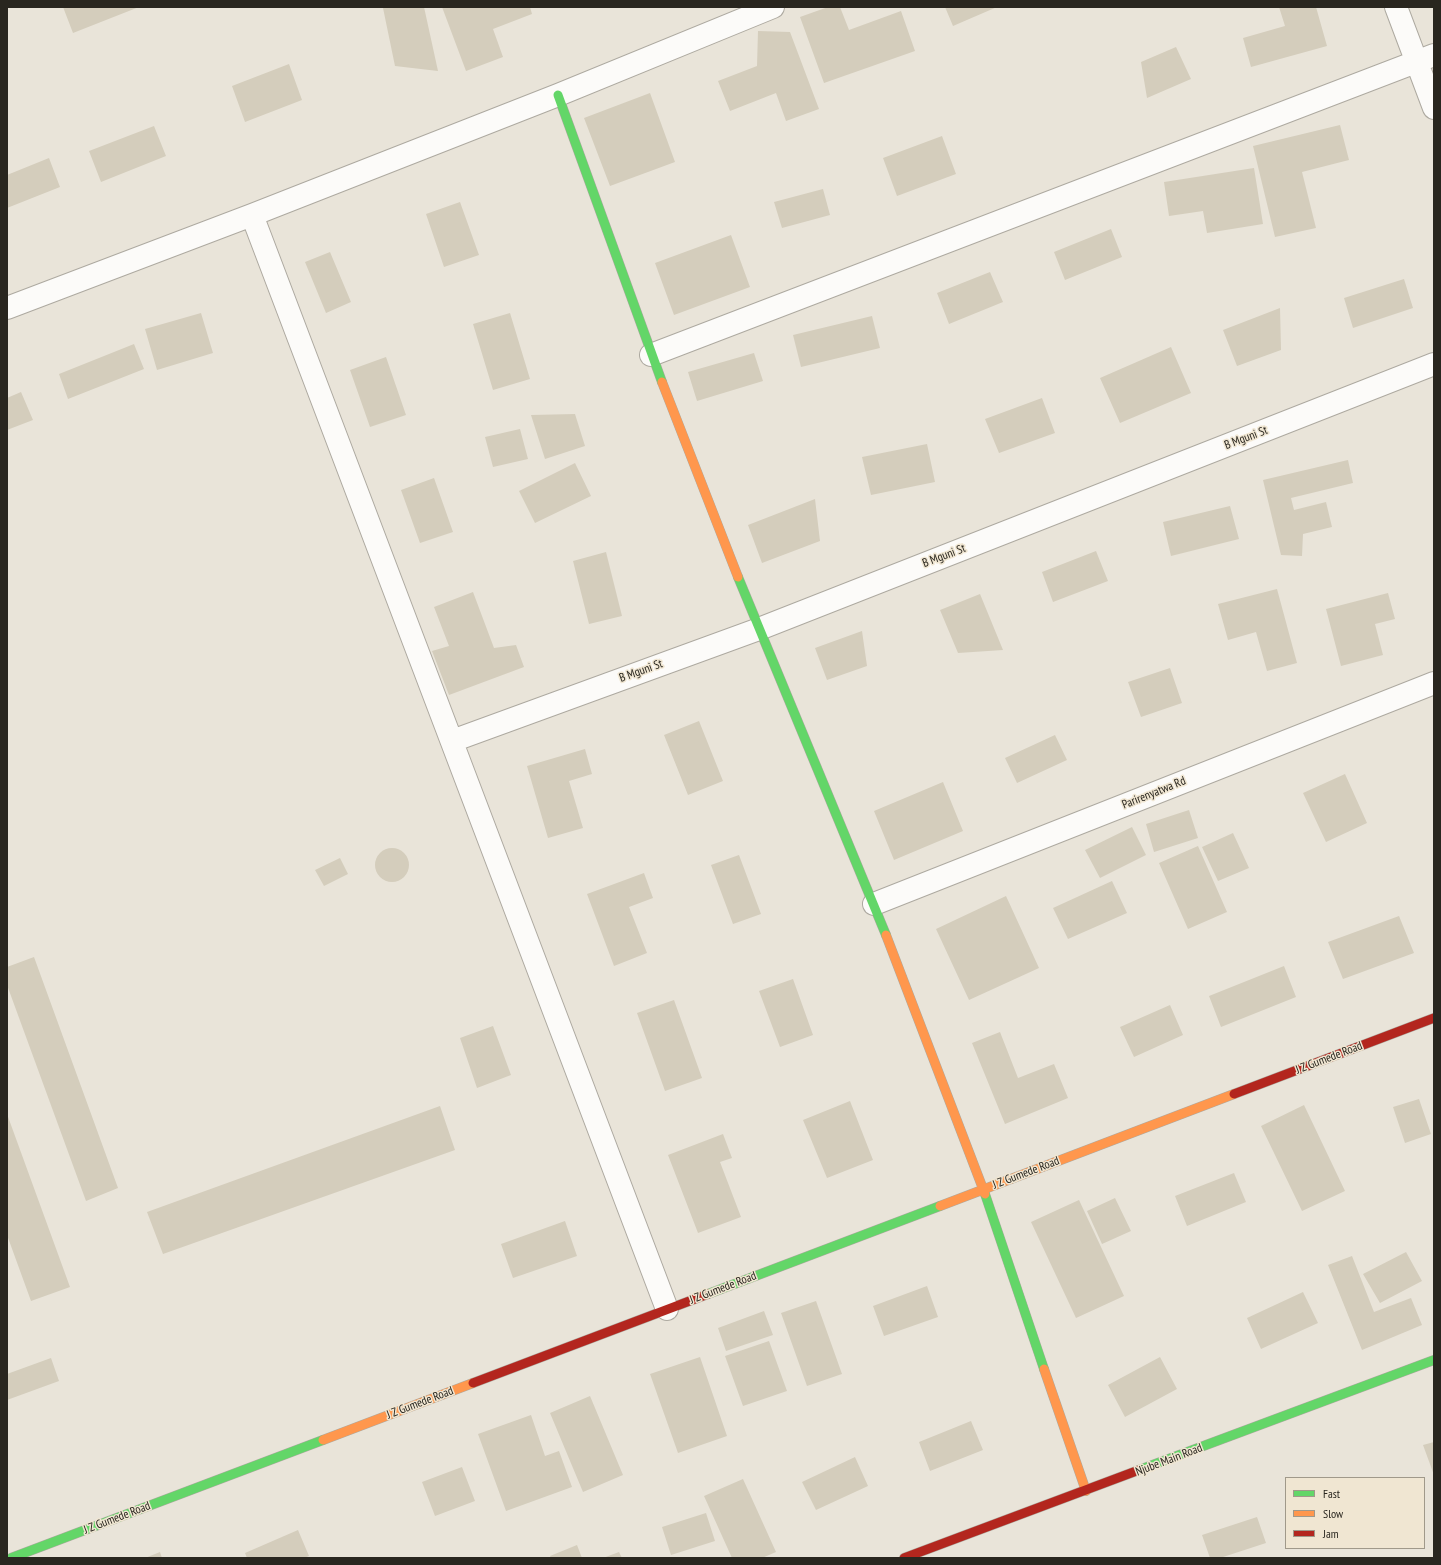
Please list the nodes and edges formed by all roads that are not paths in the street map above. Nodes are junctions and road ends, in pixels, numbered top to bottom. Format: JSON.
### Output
{"nodes":[{"id":1,"x":773,"y":7,"type":"edge"},
{"id":2,"x":1396,"y":7,"type":"edge"},
{"id":3,"x":1425,"y":58,"type":"edge"},
{"id":4,"x":558,"y":95,"type":"junction"},
{"id":5,"x":1434,"y":108,"type":"edge"},
{"id":6,"x":252,"y":215,"type":"junction"},
{"id":7,"x":7,"y":308,"type":"edge"},
{"id":8,"x":651,"y":355,"type":"junction"},
{"id":9,"x":1434,"y":364,"type":"edge"},
{"id":10,"x":759,"y":628,"type":"junction"},
{"id":11,"x":1434,"y":682,"type":"edge"},
{"id":12,"x":452,"y":741,"type":"junction"},
{"id":13,"x":874,"y":904,"type":"junction"},
{"id":14,"x":1434,"y":1018,"type":"edge"},
{"id":15,"x":983,"y":1189,"type":"junction"},
{"id":16,"x":667,"y":1309,"type":"junction"},
{"id":17,"x":1434,"y":1360,"type":"edge"},
{"id":18,"x":1086,"y":1491,"type":"junction"},
{"id":19,"x":12,"y":1558,"type":"edge"},
{"id":20,"x":904,"y":1558,"type":"edge"}],
"edges":[{"from":1,"to":4,"type":"street"},
{"from":2,"to":3,"type":"street"},
{"from":3,"to":5,"type":"street"},
{"from":3,"to":8,"type":"street"},
{"from":4,"to":6,"type":"street"},
{"from":4,"to":8,"type":"street"},
{"from":6,"to":7,"type":"street"},
{"from":6,"to":12,"type":"street"},
{"from":8,"to":10,"type":"street"},
{"from":9,"to":10,"type":"street","name":"B Mguni St"},
{"from":10,"to":12,"type":"street","name":"B Mguni St"},
{"from":10,"to":13,"type":"street"},
{"from":11,"to":13,"type":"street","name":"Parirenyatwa Rd"},
{"from":12,"to":16,"type":"street"},
{"from":13,"to":15,"type":"street"},
{"from":14,"to":15,"type":"street","name":"J Z Gumede Road"},
{"from":15,"to":16,"type":"street","name":"J Z Gumede Road"},
{"from":15,"to":18,"type":"street"},
{"from":16,"to":19,"type":"street","name":"J Z Gumede Road"},
{"from":17,"to":18,"type":"street","name":"Njube Main Road"},
{"from":18,"to":20,"type":"street","name":"Njube Main Road"}]}
